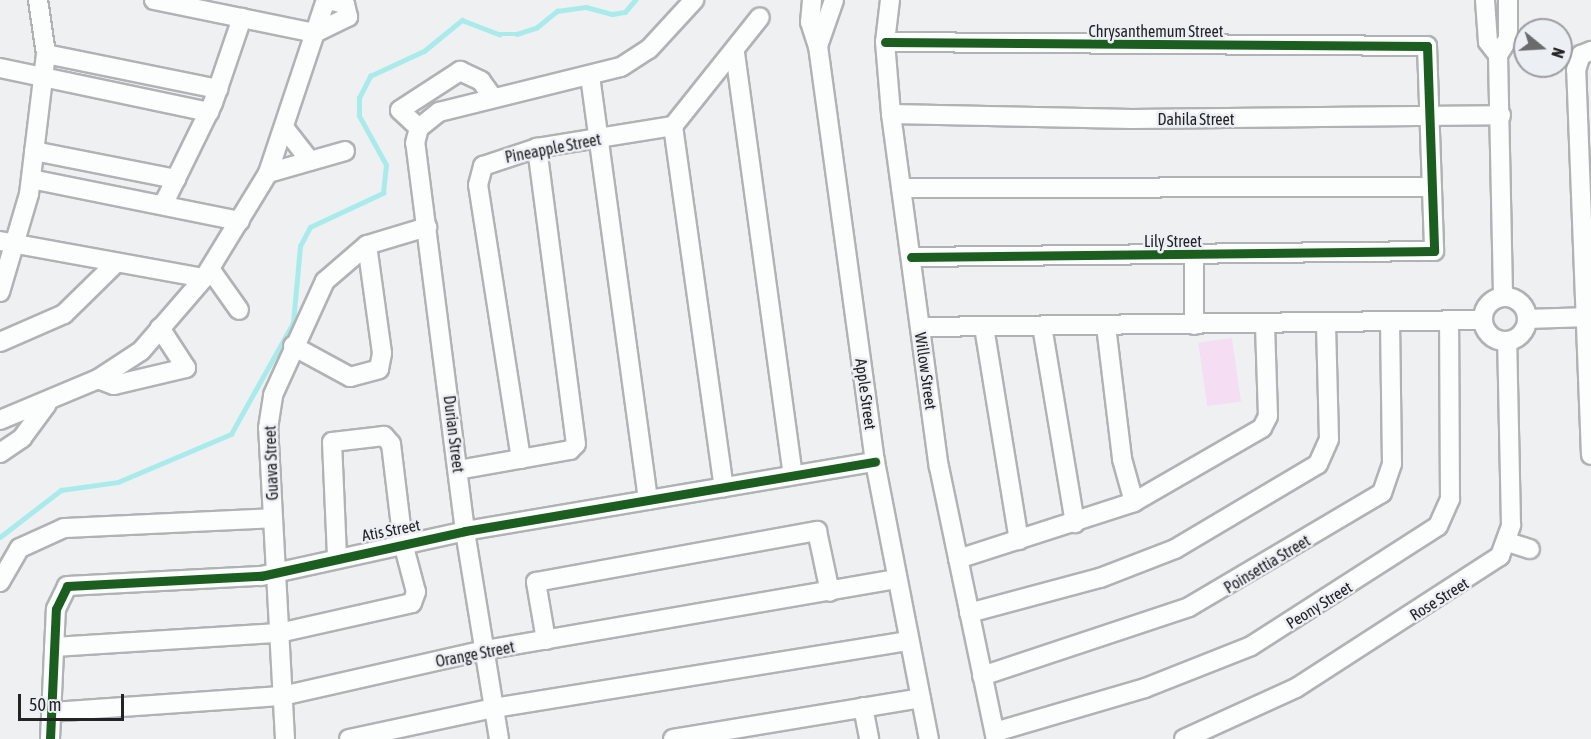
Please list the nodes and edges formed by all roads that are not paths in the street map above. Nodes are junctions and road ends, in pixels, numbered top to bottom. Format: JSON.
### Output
{"nodes":[{"id":1,"x":38,"y":0,"type":"edge"},
{"id":2,"x":154,"y":0,"type":"edge"},
{"id":3,"x":327,"y":0,"type":"edge"},
{"id":4,"x":694,"y":0,"type":"edge"},
{"id":5,"x":812,"y":0,"type":"edge"},
{"id":6,"x":834,"y":0,"type":"edge"},
{"id":7,"x":890,"y":0,"type":"edge"},
{"id":8,"x":1485,"y":2,"type":"edge"},
{"id":9,"x":1508,"y":2,"type":"edge"},
{"id":10,"x":760,"y":17,"type":"dead end"},
{"id":11,"x":242,"y":18,"type":"junction"},
{"id":12,"x":315,"y":33,"type":"junction"},
{"id":13,"x":885,"y":42,"type":"junction"},
{"id":14,"x":818,"y":46,"type":"junction"},
{"id":15,"x":735,"y":53,"type":"junction"},
{"id":16,"x":1586,"y":53,"type":"edge"},
{"id":17,"x":46,"y":54,"type":"junction"},
{"id":18,"x":1498,"y":54,"type":"junction"},
{"id":19,"x":0,"y":68,"type":"edge"},
{"id":20,"x":590,"y":76,"type":"junction"},
{"id":21,"x":43,"y":78,"type":"junction"},
{"id":22,"x":218,"y":90,"type":"junction"},
{"id":23,"x":491,"y":95,"type":"junction"},
{"id":24,"x":209,"y":112,"type":"junction"},
{"id":25,"x":891,"y":114,"type":"junction"},
{"id":26,"x":1501,"y":115,"type":"junction"},
{"id":27,"x":1429,"y":118,"type":"junction"},
{"id":28,"x":673,"y":126,"type":"junction"},
{"id":29,"x":419,"y":129,"type":"junction"},
{"id":30,"x":286,"y":130,"type":"junction"},
{"id":31,"x":599,"y":138,"type":"junction"},
{"id":32,"x":537,"y":148,"type":"junction"},
{"id":33,"x":34,"y":151,"type":"junction"},
{"id":34,"x":345,"y":151,"type":"dead end"},
{"id":35,"x":310,"y":161,"type":"junction"},
{"id":36,"x":268,"y":173,"type":"junction"},
{"id":37,"x":31,"y":179,"type":"junction"},
{"id":38,"x":176,"y":179,"type":"junction"},
{"id":39,"x":1432,"y":187,"type":"junction"},
{"id":40,"x":901,"y":188,"type":"junction"},
{"id":41,"x":164,"y":203,"type":"junction"},
{"id":42,"x":240,"y":221,"type":"junction"},
{"id":43,"x":427,"y":227,"type":"junction"},
{"id":44,"x":1588,"y":237,"type":"edge"},
{"id":45,"x":8,"y":243,"type":"edge"},
{"id":46,"x":367,"y":245,"type":"junction"},
{"id":47,"x":912,"y":256,"type":"junction"},
{"id":48,"x":1194,"y":256,"type":"junction"},
{"id":49,"x":116,"y":263,"type":"junction"},
{"id":50,"x":207,"y":273,"type":"junction"},
{"id":51,"x":0,"y":292,"type":"edge"},
{"id":52,"x":1503,"y":297,"type":"junction"},
{"id":53,"x":239,"y":310,"type":"dead end"},
{"id":54,"x":1589,"y":317,"type":"edge"},
{"id":55,"x":1527,"y":319,"type":"junction"},
{"id":56,"x":1449,"y":321,"type":"junction"},
{"id":57,"x":1483,"y":321,"type":"junction"},
{"id":58,"x":1390,"y":323,"type":"junction"},
{"id":59,"x":1326,"y":324,"type":"junction"},
{"id":60,"x":1194,"y":325,"type":"junction"},
{"id":61,"x":1264,"y":325,"type":"junction"},
{"id":62,"x":1042,"y":326,"type":"junction"},
{"id":63,"x":1106,"y":326,"type":"junction"},
{"id":64,"x":920,"y":327,"type":"junction"},
{"id":65,"x":984,"y":327,"type":"junction"},
{"id":66,"x":160,"y":328,"type":"junction"},
{"id":67,"x":1507,"y":341,"type":"junction"},
{"id":68,"x":0,"y":342,"type":"edge"},
{"id":69,"x":293,"y":346,"type":"junction"},
{"id":70,"x":98,"y":380,"type":"junction"},
{"id":71,"x":47,"y":404,"type":"junction"},
{"id":72,"x":0,"y":420,"type":"edge"},
{"id":73,"x":1591,"y":431,"type":"edge"},
{"id":74,"x":0,"y":453,"type":"edge"},
{"id":75,"x":1591,"y":455,"type":"edge"},
{"id":76,"x":521,"y":459,"type":"junction"},
{"id":77,"x":875,"y":462,"type":"junction"},
{"id":78,"x":458,"y":470,"type":"junction"},
{"id":79,"x":793,"y":475,"type":"junction"},
{"id":80,"x":724,"y":487,"type":"junction"},
{"id":81,"x":648,"y":500,"type":"junction"},
{"id":82,"x":1134,"y":502,"type":"junction"},
{"id":83,"x":273,"y":518,"type":"junction"},
{"id":84,"x":1075,"y":523,"type":"junction"},
{"id":85,"x":465,"y":531,"type":"junction"},
{"id":86,"x":1019,"y":540,"type":"junction"},
{"id":87,"x":1508,"y":542,"type":"junction"},
{"id":88,"x":403,"y":543,"type":"junction"},
{"id":89,"x":1530,"y":549,"type":"dead end"},
{"id":90,"x":337,"y":556,"type":"junction"},
{"id":91,"x":958,"y":559,"type":"junction"},
{"id":92,"x":276,"y":570,"type":"junction"},
{"id":93,"x":897,"y":579,"type":"junction"},
{"id":94,"x":0,"y":582,"type":"edge"},
{"id":95,"x":830,"y":592,"type":"junction"},
{"id":96,"x":969,"y":613,"type":"junction"},
{"id":97,"x":279,"y":633,"type":"junction"},
{"id":98,"x":546,"y":640,"type":"junction"},
{"id":99,"x":909,"y":641,"type":"junction"},
{"id":100,"x":54,"y":647,"type":"junction"},
{"id":101,"x":485,"y":650,"type":"junction"},
{"id":102,"x":982,"y":676,"type":"junction"},
{"id":103,"x":282,"y":696,"type":"junction"},
{"id":104,"x":921,"y":698,"type":"junction"},
{"id":105,"x":863,"y":707,"type":"junction"},
{"id":106,"x":494,"y":708,"type":"junction"},
{"id":107,"x":51,"y":712,"type":"junction"},
{"id":108,"x":995,"y":736,"type":"edge"},
{"id":109,"x":50,"y":739,"type":"edge"},
{"id":110,"x":285,"y":739,"type":"edge"},
{"id":111,"x":349,"y":739,"type":"edge"},
{"id":112,"x":499,"y":739,"type":"edge"},
{"id":113,"x":673,"y":739,"type":"edge"},
{"id":114,"x":869,"y":739,"type":"edge"},
{"id":115,"x":929,"y":739,"type":"edge"},
{"id":116,"x":1184,"y":739,"type":"edge"}],
"edges":[{"from":1,"to":17,"type":"street"},
{"from":2,"to":11,"type":"street"},
{"from":3,"to":12,"type":"street"},
{"from":3,"to":12,"type":"street"},
{"from":4,"to":20,"type":"street"},
{"from":5,"to":14,"type":"street","name":"Apple Street"},
{"from":6,"to":14,"type":"street","name":"Apple Street"},
{"from":7,"to":13,"type":"street","name":"Willow Street"},
{"from":8,"to":9,"type":"street"},
{"from":8,"to":18,"type":"street"},
{"from":9,"to":18,"type":"street"},
{"from":10,"to":15,"type":"street"},
{"from":11,"to":12,"type":"street"},
{"from":11,"to":22,"type":"street"},
{"from":12,"to":30,"type":"street"},
{"from":13,"to":25,"type":"street","name":"Willow Street"},
{"from":13,"to":27,"type":"street","name":"Chrysanthemum Street"},
{"from":14,"to":77,"type":"street","name":"Apple Street"},
{"from":15,"to":28,"type":"street"},
{"from":15,"to":79,"type":"street"},
{"from":16,"to":44,"type":"street"},
{"from":17,"to":21,"type":"street"},
{"from":17,"to":22,"type":"street"},
{"from":18,"to":26,"type":"street"},
{"from":19,"to":21,"type":"street"},
{"from":20,"to":23,"type":"street"},
{"from":20,"to":31,"type":"street"},
{"from":21,"to":24,"type":"street"},
{"from":21,"to":33,"type":"street"},
{"from":22,"to":24,"type":"street"},
{"from":23,"to":29,"type":"street"},
{"from":23,"to":29,"type":"street"},
{"from":24,"to":38,"type":"street"},
{"from":25,"to":27,"type":"street","name":"Dahila Street"},
{"from":25,"to":40,"type":"street","name":"Willow Street"},
{"from":26,"to":27,"type":"street","name":"Dahila Street"},
{"from":26,"to":52,"type":"street"},
{"from":27,"to":39,"type":"street"},
{"from":28,"to":31,"type":"street","name":"Pineapple Street"},
{"from":28,"to":80,"type":"street"},
{"from":29,"to":43,"type":"street","name":"Durian Street"},
{"from":30,"to":35,"type":"street"},
{"from":30,"to":36,"type":"street"},
{"from":31,"to":32,"type":"street","name":"Pineapple Street"},
{"from":31,"to":81,"type":"street"},
{"from":32,"to":76,"type":"street","name":"Pineapple Street"},
{"from":32,"to":76,"type":"street"},
{"from":33,"to":37,"type":"street"},
{"from":33,"to":38,"type":"street"},
{"from":34,"to":35,"type":"street"},
{"from":35,"to":36,"type":"street"},
{"from":36,"to":42,"type":"street"},
{"from":37,"to":41,"type":"street"},
{"from":37,"to":45,"type":"street"},
{"from":38,"to":41,"type":"street"},
{"from":39,"to":40,"type":"street"},
{"from":39,"to":48,"type":"street","name":"Lily Street"},
{"from":40,"to":47,"type":"street","name":"Willow Street"},
{"from":41,"to":42,"type":"street"},
{"from":42,"to":50,"type":"street"},
{"from":43,"to":46,"type":"street","name":"Guava Street"},
{"from":43,"to":78,"type":"street","name":"Durian Street"},
{"from":44,"to":54,"type":"street"},
{"from":45,"to":49,"type":"street"},
{"from":45,"to":51,"type":"street"},
{"from":46,"to":69,"type":"street","name":"Guava Street"},
{"from":46,"to":69,"type":"street"},
{"from":47,"to":48,"type":"street","name":"Lily Street"},
{"from":47,"to":64,"type":"street","name":"Willow Street"},
{"from":48,"to":60,"type":"street"},
{"from":49,"to":50,"type":"street"},
{"from":49,"to":68,"type":"street"},
{"from":50,"to":53,"type":"street"},
{"from":50,"to":66,"type":"street"},
{"from":52,"to":55,"type":"street"},
{"from":52,"to":57,"type":"street"},
{"from":54,"to":55,"type":"street"},
{"from":54,"to":73,"type":"street"},
{"from":55,"to":67,"type":"street"},
{"from":56,"to":57,"type":"street"},
{"from":56,"to":58,"type":"street"},
{"from":56,"to":108,"type":"street","name":"Peony Street"},
{"from":57,"to":67,"type":"street"},
{"from":58,"to":59,"type":"street"},
{"from":58,"to":102,"type":"street","name":"Poinsettia Street"},
{"from":59,"to":61,"type":"street"},
{"from":59,"to":96,"type":"street"},
{"from":60,"to":61,"type":"street"},
{"from":60,"to":63,"type":"street"},
{"from":61,"to":82,"type":"street"},
{"from":62,"to":63,"type":"street"},
{"from":62,"to":65,"type":"street"},
{"from":62,"to":84,"type":"street"},
{"from":63,"to":82,"type":"street"},
{"from":64,"to":65,"type":"street"},
{"from":64,"to":91,"type":"street","name":"Willow Street"},
{"from":65,"to":86,"type":"street"},
{"from":66,"to":70,"type":"street"},
{"from":66,"to":70,"type":"street"},
{"from":67,"to":87,"type":"street"},
{"from":69,"to":83,"type":"street","name":"Guava Street"},
{"from":70,"to":71,"type":"street"},
{"from":71,"to":72,"type":"street"},
{"from":71,"to":74,"type":"street"},
{"from":73,"to":75,"type":"street"},
{"from":76,"to":78,"type":"street"},
{"from":77,"to":79,"type":"street","name":"Atis Street"},
{"from":77,"to":93,"type":"street","name":"Apple Street"},
{"from":78,"to":85,"type":"street","name":"Durian Street"},
{"from":79,"to":80,"type":"street","name":"Atis Street"},
{"from":80,"to":81,"type":"street","name":"Atis Street"},
{"from":81,"to":85,"type":"street","name":"Atis Street"},
{"from":82,"to":84,"type":"street"},
{"from":83,"to":92,"type":"street","name":"Guava Street"},
{"from":83,"to":94,"type":"street"},
{"from":84,"to":86,"type":"street"},
{"from":85,"to":88,"type":"street","name":"Atis Street"},
{"from":85,"to":101,"type":"street","name":"Durian Street"},
{"from":86,"to":91,"type":"street"},
{"from":87,"to":89,"type":"street"},
{"from":87,"to":116,"type":"street","name":"Rose Street"},
{"from":88,"to":90,"type":"street","name":"Atis Street"},
{"from":88,"to":90,"type":"street"},
{"from":88,"to":97,"type":"street"},
{"from":90,"to":92,"type":"street","name":"Atis Street"},
{"from":91,"to":96,"type":"street","name":"Willow Street"},
{"from":92,"to":97,"type":"street","name":"Guava Street"},
{"from":92,"to":100,"type":"street","name":"Atis Street"},
{"from":93,"to":95,"type":"street","name":"Orange Street"},
{"from":93,"to":99,"type":"street","name":"Apple Street"},
{"from":95,"to":98,"type":"street","name":"Orange Street"},
{"from":95,"to":98,"type":"street"},
{"from":96,"to":102,"type":"street","name":"Willow Street"},
{"from":97,"to":100,"type":"street"},
{"from":97,"to":103,"type":"street","name":"Guava Street"},
{"from":98,"to":101,"type":"street","name":"Orange Street"},
{"from":99,"to":104,"type":"street","name":"Apple Street"},
{"from":99,"to":106,"type":"street"},
{"from":100,"to":107,"type":"street","name":"Atis Street"},
{"from":101,"to":103,"type":"street","name":"Orange Street"},
{"from":101,"to":106,"type":"street","name":"Durian Street"},
{"from":102,"to":108,"type":"street","name":"Willow Street"},
{"from":103,"to":107,"type":"street","name":"Orange Street"},
{"from":103,"to":110,"type":"street","name":"Guava Street"},
{"from":104,"to":105,"type":"street"},
{"from":104,"to":115,"type":"street","name":"Apple Street"},
{"from":105,"to":113,"type":"street"},
{"from":105,"to":114,"type":"street"},
{"from":106,"to":111,"type":"street"},
{"from":106,"to":112,"type":"street","name":"Durian Street"},
{"from":107,"to":109,"type":"street","name":"Atis Street"}]}
